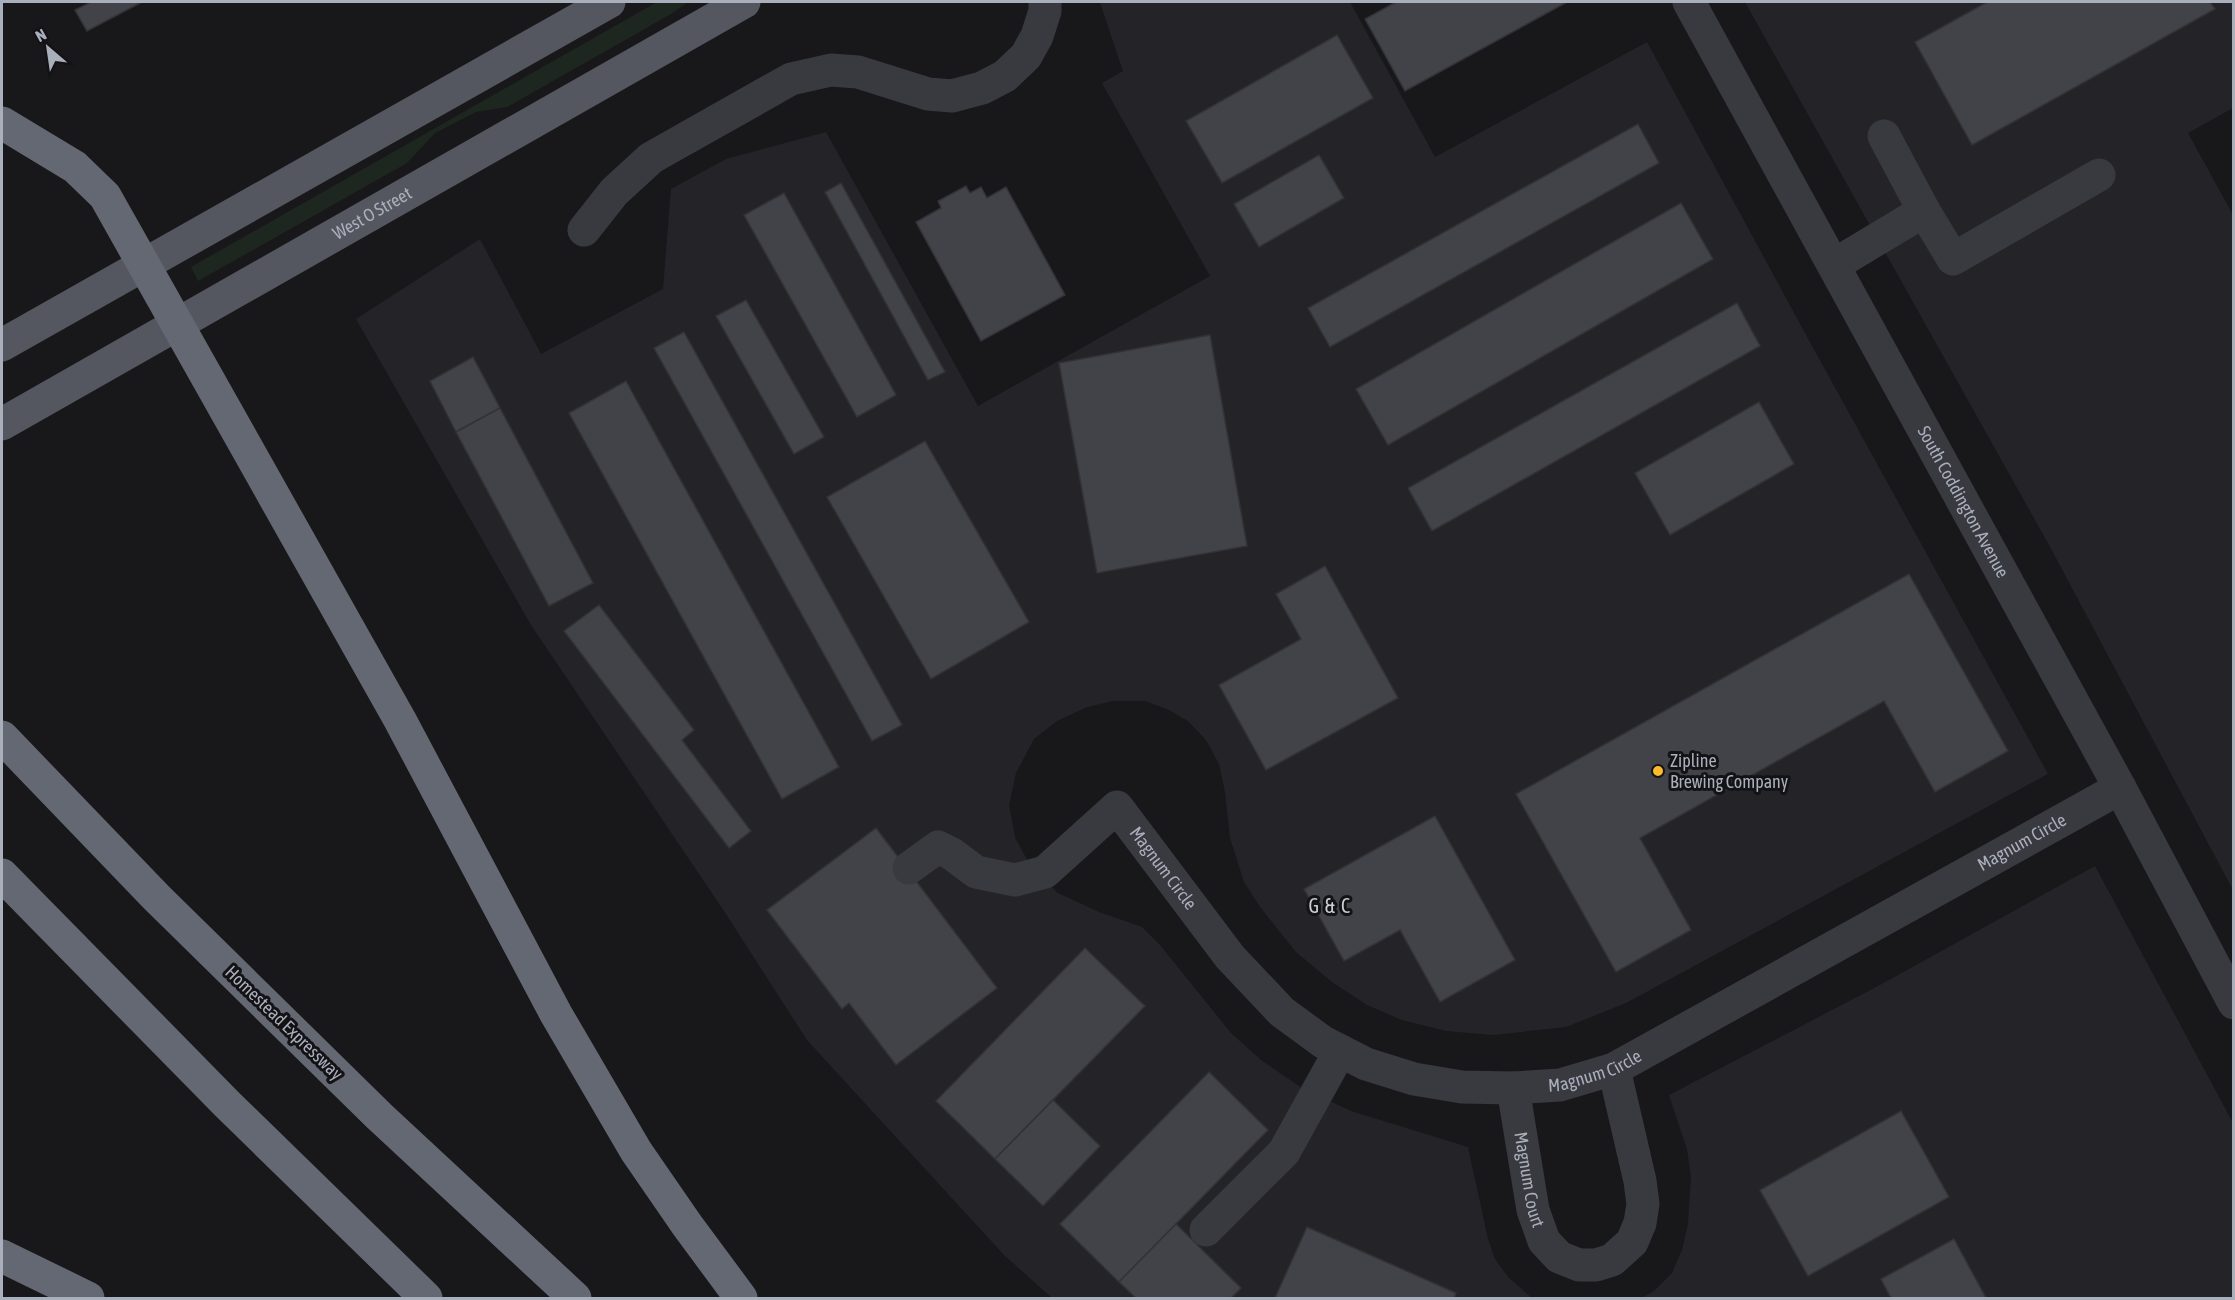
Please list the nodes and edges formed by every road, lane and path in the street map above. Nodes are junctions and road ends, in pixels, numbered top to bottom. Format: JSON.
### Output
{"nodes":[{"id":1,"x":609,"y":2,"type":"edge"},
{"id":2,"x":744,"y":2,"type":"edge"},
{"id":3,"x":1045,"y":2,"type":"edge"},
{"id":4,"x":1689,"y":2,"type":"edge"},
{"id":5,"x":2,"y":123,"type":"edge"},
{"id":6,"x":1884,"y":136,"type":"dead end"},
{"id":7,"x":2099,"y":175,"type":"dead end"},
{"id":8,"x":1924,"y":211,"type":"junction"},
{"id":9,"x":584,"y":230,"type":"dead end"},
{"id":10,"x":143,"y":264,"type":"junction"},
{"id":11,"x":1834,"y":265,"type":"junction"},
{"id":12,"x":177,"y":325,"type":"junction"},
{"id":13,"x":2,"y":345,"type":"edge"},
{"id":14,"x":2,"y":424,"type":"edge"},
{"id":15,"x":2,"y":737,"type":"edge"},
{"id":16,"x":2120,"y":788,"type":"junction"},
{"id":17,"x":909,"y":868,"type":"dead end"},
{"id":18,"x":2,"y":875,"type":"edge"},
{"id":19,"x":2234,"y":1003,"type":"edge"},
{"id":20,"x":1340,"y":1051,"type":"junction"},
{"id":21,"x":1614,"y":1069,"type":"junction"},
{"id":22,"x":1513,"y":1088,"type":"junction"},
{"id":23,"x":1206,"y":1230,"type":"dead end"},
{"id":24,"x":2,"y":1256,"type":"edge"},
{"id":25,"x":88,"y":1299,"type":"edge"},
{"id":26,"x":426,"y":1299,"type":"edge"},
{"id":27,"x":575,"y":1299,"type":"edge"},
{"id":28,"x":741,"y":1299,"type":"edge"}],
"edges":[{"from":1,"to":10,"type":"main road"},
{"from":2,"to":12,"type":"main road","name":"West O Street"},
{"from":3,"to":9,"type":"street"},
{"from":4,"to":11,"type":"street","name":"South Coddington Avenue"},
{"from":5,"to":10,"type":"highway"},
{"from":6,"to":8,"type":"street"},
{"from":7,"to":8,"type":"street"},
{"from":8,"to":11,"type":"street"},
{"from":10,"to":12,"type":"highway"},
{"from":10,"to":13,"type":"main road"},
{"from":11,"to":16,"type":"street","name":"South Coddington Avenue"},
{"from":12,"to":14,"type":"main road","name":"West O Street"},
{"from":12,"to":28,"type":"highway"},
{"from":15,"to":27,"type":"highway","name":"Homestead Expressway"},
{"from":16,"to":19,"type":"street","name":"South Coddington Avenue"},
{"from":16,"to":21,"type":"street","name":"Magnum Circle"},
{"from":17,"to":20,"type":"street","name":"Magnum Circle"},
{"from":18,"to":26,"type":"highway"},
{"from":20,"to":22,"type":"street","name":"Magnum Circle"},
{"from":20,"to":23,"type":"street"},
{"from":21,"to":22,"type":"street","name":"Magnum Circle"},
{"from":21,"to":22,"type":"street","name":"Magnum Court"},
{"from":24,"to":25,"type":"highway"}]}
